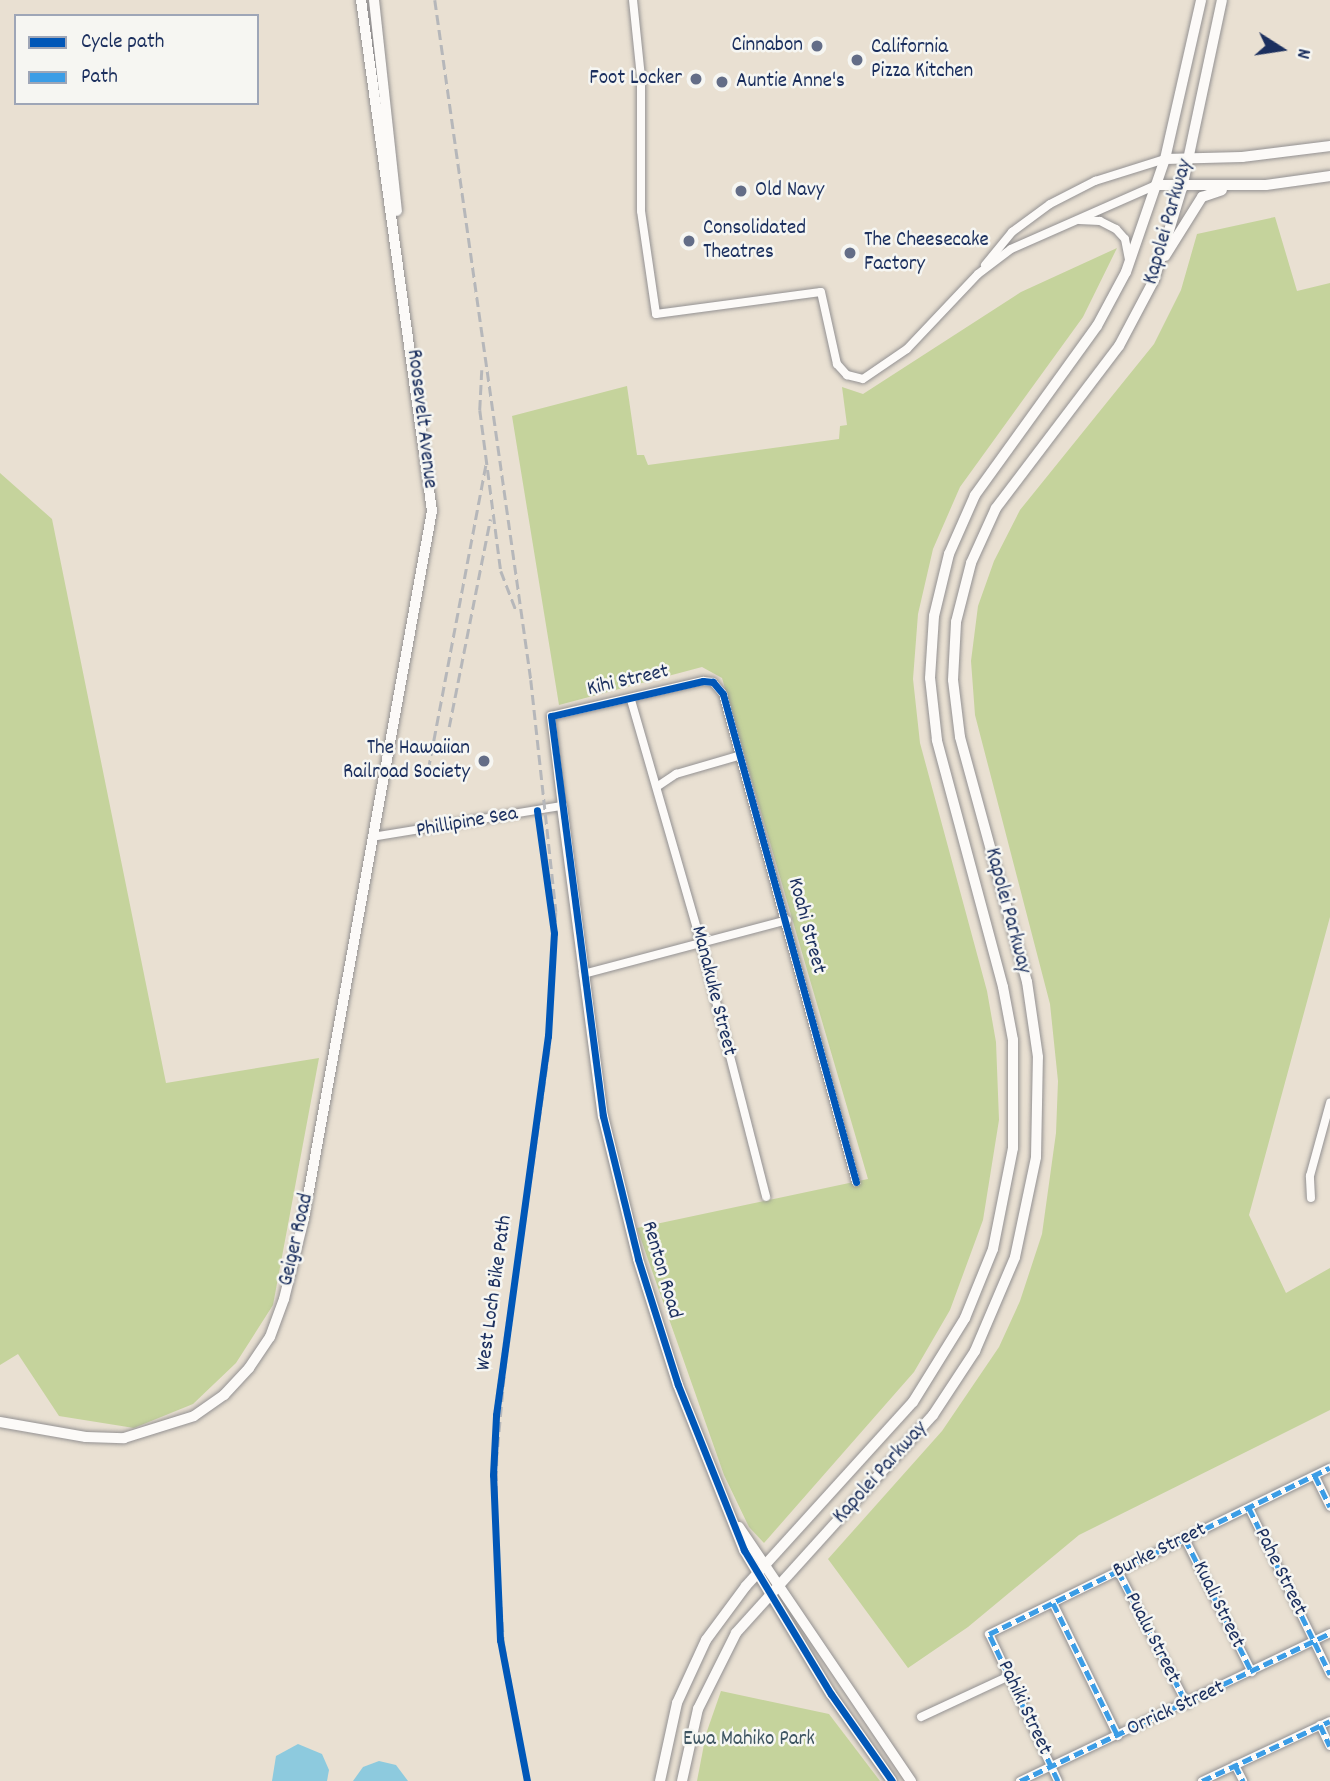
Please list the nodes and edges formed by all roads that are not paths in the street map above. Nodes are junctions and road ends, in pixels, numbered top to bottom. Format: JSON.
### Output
{"nodes":[{"id":1,"x":361,"y":0,"type":"edge"},
{"id":2,"x":374,"y":0,"type":"edge"},
{"id":3,"x":633,"y":0,"type":"edge"},
{"id":4,"x":1201,"y":0,"type":"edge"},
{"id":5,"x":1222,"y":0,"type":"edge"},
{"id":6,"x":1330,"y":146,"type":"edge"},
{"id":7,"x":1165,"y":159,"type":"junction"},
{"id":8,"x":1187,"y":161,"type":"junction"},
{"id":9,"x":1330,"y":176,"type":"edge"},
{"id":10,"x":1156,"y":185,"type":"junction"},
{"id":11,"x":1233,"y":186,"type":"junction"},
{"id":12,"x":1182,"y":188,"type":"junction"},
{"id":13,"x":1076,"y":219,"type":"junction"},
{"id":14,"x":1161,"y":261,"type":"junction"},
{"id":15,"x":1129,"y":264,"type":"junction"},
{"id":16,"x":978,"y":274,"type":"junction"},
{"id":17,"x":403,"y":284,"type":"junction"},
{"id":18,"x":713,"y":682,"type":"joint"},
{"id":19,"x":631,"y":699,"type":"junction"},
{"id":20,"x":551,"y":716,"type":"joint"},
{"id":21,"x":738,"y":756,"type":"junction"},
{"id":22,"x":658,"y":786,"type":"junction"},
{"id":23,"x":562,"y":806,"type":"junction"},
{"id":24,"x":372,"y":837,"type":"junction"},
{"id":25,"x":788,"y":920,"type":"junction"},
{"id":26,"x":702,"y":943,"type":"junction"},
{"id":27,"x":583,"y":974,"type":"junction"},
{"id":28,"x":1330,"y":1103,"type":"edge"},
{"id":29,"x":1326,"y":1133,"type":"edge"},
{"id":30,"x":856,"y":1182,"type":"dead end"},
{"id":31,"x":766,"y":1197,"type":"dead end"},
{"id":32,"x":1311,"y":1198,"type":"dead end"},
{"id":33,"x":0,"y":1422,"type":"edge"},
{"id":34,"x":1330,"y":1468,"type":"edge"},
{"id":35,"x":1315,"y":1476,"type":"junction"},
{"id":36,"x":1330,"y":1507,"type":"edge"},
{"id":37,"x":1249,"y":1508,"type":"junction"},
{"id":38,"x":1185,"y":1539,"type":"junction"},
{"id":39,"x":762,"y":1568,"type":"junction"},
{"id":40,"x":1118,"y":1571,"type":"junction"},
{"id":41,"x":779,"y":1583,"type":"junction"},
{"id":42,"x":770,"y":1592,"type":"junction"},
{"id":43,"x":1053,"y":1603,"type":"junction"},
{"id":44,"x":1330,"y":1633,"type":"edge"},
{"id":45,"x":989,"y":1634,"type":"joint"},
{"id":46,"x":1313,"y":1642,"type":"junction"},
{"id":47,"x":837,"y":1671,"type":"junction"},
{"id":48,"x":1252,"y":1672,"type":"junction"},
{"id":49,"x":1330,"y":1674,"type":"edge"},
{"id":50,"x":1009,"y":1676,"type":"junction"},
{"id":51,"x":823,"y":1681,"type":"junction"},
{"id":52,"x":1187,"y":1704,"type":"junction"},
{"id":53,"x":921,"y":1717,"type":"dead end"},
{"id":54,"x":1330,"y":1721,"type":"edge"},
{"id":55,"x":1320,"y":1725,"type":"junction"},
{"id":56,"x":1118,"y":1736,"type":"junction"},
{"id":57,"x":1330,"y":1746,"type":"edge"},
{"id":58,"x":1235,"y":1765,"type":"junction"},
{"id":59,"x":1051,"y":1767,"type":"junction"},
{"id":60,"x":660,"y":1781,"type":"edge"},
{"id":61,"x":682,"y":1781,"type":"edge"},
{"id":62,"x":892,"y":1781,"type":"edge"},
{"id":63,"x":911,"y":1781,"type":"edge"},
{"id":64,"x":1020,"y":1781,"type":"edge"},
{"id":65,"x":1058,"y":1781,"type":"edge"},
{"id":66,"x":1202,"y":1781,"type":"edge"},
{"id":67,"x":1243,"y":1781,"type":"edge"}],
"edges":[{"from":1,"to":17,"type":"main road","name":"Roosevelt Avenue"},
{"from":2,"to":17,"type":"main road"},
{"from":3,"to":16,"type":"street"},
{"from":4,"to":7,"type":"main road","name":"Kapolei Parkway"},
{"from":5,"to":8,"type":"main road","name":"Kapolei Parkway"},
{"from":6,"to":8,"type":"main road"},
{"from":7,"to":8,"type":"main road"},
{"from":7,"to":10,"type":"main road","name":"Kapolei Parkway"},
{"from":7,"to":16,"type":"street"},
{"from":8,"to":12,"type":"main road","name":"Kapolei Parkway"},
{"from":9,"to":11,"type":"main road"},
{"from":10,"to":12,"type":"main road"},
{"from":10,"to":13,"type":"street"},
{"from":10,"to":15,"type":"main road","name":"Kapolei Parkway"},
{"from":11,"to":12,"type":"main road"},
{"from":11,"to":14,"type":"main road"},
{"from":12,"to":14,"type":"main road","name":"Kapolei Parkway"},
{"from":13,"to":15,"type":"street"},
{"from":13,"to":16,"type":"street"},
{"from":14,"to":41,"type":"main road","name":"Kapolei Parkway"},
{"from":15,"to":39,"type":"main road","name":"Kapolei Parkway"},
{"from":17,"to":24,"type":"main road","name":"Roosevelt Avenue"},
{"from":18,"to":19,"type":"street","name":"Kihi Street"},
{"from":18,"to":21,"type":"street","name":"Koahi Street"},
{"from":19,"to":20,"type":"street","name":"Kihi Street"},
{"from":19,"to":22,"type":"street","name":"Manakuke Street"},
{"from":20,"to":23,"type":"street","name":"Renton Road"},
{"from":21,"to":22,"type":"street"},
{"from":21,"to":25,"type":"street","name":"Koahi Street"},
{"from":22,"to":26,"type":"street","name":"Manakuke Street"},
{"from":23,"to":24,"type":"street","name":"Phillipine Sea"},
{"from":23,"to":27,"type":"street","name":"Renton Road"},
{"from":24,"to":33,"type":"main road","name":"Geiger Road"},
{"from":25,"to":26,"type":"street"},
{"from":25,"to":30,"type":"street","name":"Koahi Street"},
{"from":26,"to":27,"type":"street"},
{"from":26,"to":31,"type":"street","name":"Manakuke Street"},
{"from":27,"to":39,"type":"street","name":"Renton Road"},
{"from":28,"to":29,"type":"street"},
{"from":29,"to":32,"type":"street"},
{"from":34,"to":35,"type":"street","name":"Burke Street"},
{"from":35,"to":36,"type":"street"},
{"from":35,"to":37,"type":"street","name":"Burke Street"},
{"from":37,"to":38,"type":"street","name":"Burke Street"},
{"from":37,"to":46,"type":"street","name":"Pahe Street"},
{"from":38,"to":40,"type":"street","name":"Burke Street"},
{"from":38,"to":48,"type":"street","name":"Kuali Street"},
{"from":39,"to":41,"type":"street","name":"Renton Road"},
{"from":39,"to":42,"type":"street","name":"Renton Road"},
{"from":39,"to":60,"type":"main road","name":"Kapolei Parkway"},
{"from":40,"to":43,"type":"street","name":"Burke Street"},
{"from":40,"to":52,"type":"street","name":"Pualu Street"},
{"from":41,"to":42,"type":"main road","name":"Kapolei Parkway"},
{"from":41,"to":47,"type":"street","name":"Renton Road"},
{"from":42,"to":51,"type":"street","name":"Renton Road"},
{"from":42,"to":61,"type":"main road","name":"Kapolei Parkway"},
{"from":43,"to":45,"type":"street","name":"Burke Street"},
{"from":43,"to":56,"type":"street"},
{"from":44,"to":46,"type":"street","name":"Orrick Street"},
{"from":45,"to":50,"type":"street","name":"Pahiki Street"},
{"from":46,"to":48,"type":"street","name":"Orrick Street"},
{"from":46,"to":49,"type":"street","name":"Pahe Street"},
{"from":47,"to":51,"type":"street"},
{"from":47,"to":63,"type":"street","name":"Renton Road"},
{"from":48,"to":52,"type":"street","name":"Orrick Street"},
{"from":50,"to":53,"type":"street"},
{"from":50,"to":59,"type":"street","name":"Pahiki Street"},
{"from":51,"to":62,"type":"street","name":"Renton Road"},
{"from":52,"to":56,"type":"street","name":"Orrick Street"},
{"from":54,"to":55,"type":"street"},
{"from":55,"to":57,"type":"street"},
{"from":55,"to":58,"type":"street"},
{"from":56,"to":59,"type":"street","name":"Orrick Street"},
{"from":58,"to":66,"type":"street"},
{"from":58,"to":67,"type":"street"},
{"from":59,"to":64,"type":"street","name":"Orrick Street"},
{"from":59,"to":65,"type":"street","name":"Pahiki Street"}]}
